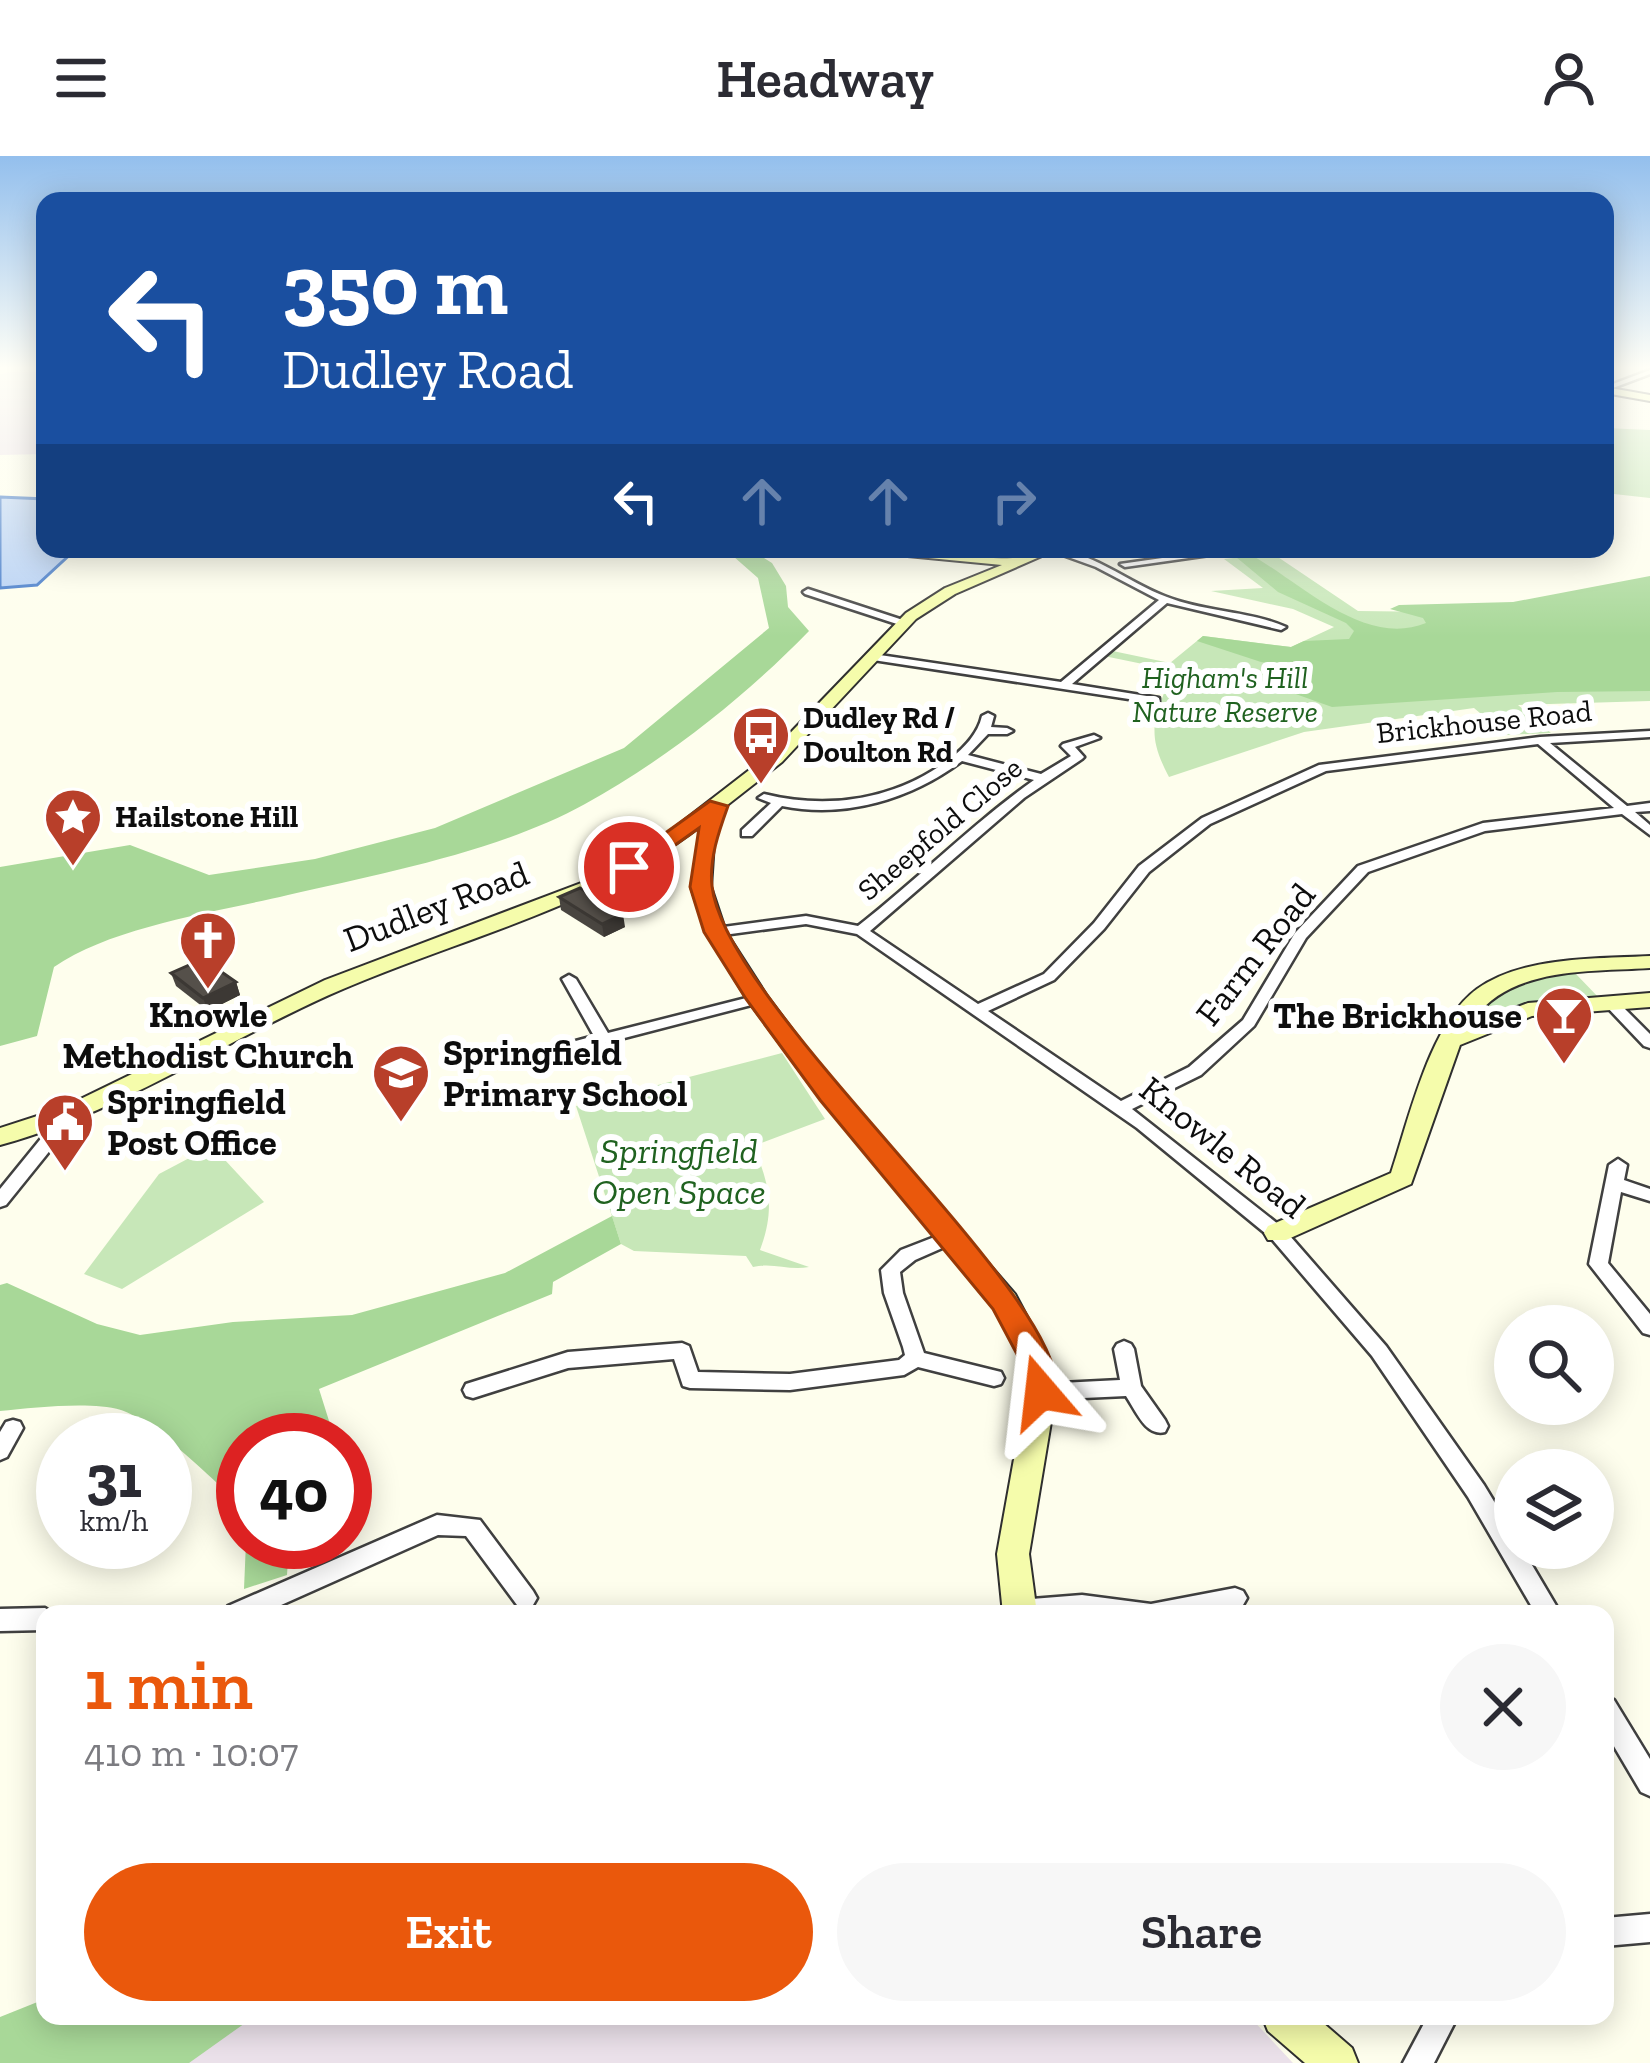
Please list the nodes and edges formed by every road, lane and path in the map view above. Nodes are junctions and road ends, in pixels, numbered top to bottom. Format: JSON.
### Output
{"nodes":[{"id":1,"x":972,"y":558,"type":"edge"},
{"id":2,"x":1025,"y":558,"type":"edge"},
{"id":3,"x":1078,"y":558,"type":"edge"},
{"id":4,"x":1174,"y":558,"type":"edge"},
{"id":5,"x":1014,"y":562,"type":"junction"},
{"id":6,"x":1125,"y":564,"type":"dead end"},
{"id":7,"x":808,"y":592,"type":"dead end"},
{"id":8,"x":1165,"y":600,"type":"junction"},
{"id":9,"x":903,"y":623,"type":"junction"},
{"id":10,"x":1281,"y":627,"type":"dead end"},
{"id":11,"x":873,"y":657,"type":"junction"},
{"id":12,"x":1064,"y":686,"type":"junction"},
{"id":13,"x":1155,"y":700,"type":"dead end"},
{"id":14,"x":1007,"y":731,"type":"dead end"},
{"id":15,"x":1650,"y":734,"type":"edge"},
{"id":16,"x":1094,"y":738,"type":"dead end"},
{"id":17,"x":1540,"y":740,"type":"junction"},
{"id":18,"x":960,"y":757,"type":"junction"},
{"id":19,"x":1041,"y":778,"type":"junction"},
{"id":20,"x":717,"y":806,"type":"junction"},
{"id":21,"x":1650,"y":807,"type":"edge"},
{"id":22,"x":1624,"y":809,"type":"junction"},
{"id":23,"x":1650,"y":831,"type":"edge"},
{"id":24,"x":747,"y":833,"type":"dead end"},
{"id":25,"x":861,"y":931,"type":"junction"},
{"id":26,"x":716,"y":932,"type":"junction"},
{"id":27,"x":1650,"y":962,"type":"edge"},
{"id":28,"x":1577,"y":969,"type":"junction"},
{"id":29,"x":568,"y":979,"type":"dead end"},
{"id":30,"x":758,"y":999,"type":"junction"},
{"id":31,"x":1650,"y":1000,"type":"edge"},
{"id":32,"x":1611,"y":1003,"type":"junction"},
{"id":33,"x":977,"y":1010,"type":"junction"},
{"id":34,"x":603,"y":1038,"type":"junction"},
{"id":35,"x":1452,"y":1040,"type":"junction"},
{"id":36,"x":1650,"y":1043,"type":"edge"},
{"id":37,"x":578,"y":1045,"type":"dead end"},
{"id":38,"x":1120,"y":1108,"type":"junction"},
{"id":39,"x":71,"y":1113,"type":"junction"},
{"id":40,"x":0,"y":1137,"type":"edge"},
{"id":41,"x":1650,"y":1195,"type":"edge"},
{"id":42,"x":0,"y":1201,"type":"edge"},
{"id":43,"x":1277,"y":1233,"type":"junction"},
{"id":44,"x":950,"y":1237,"type":"junction"},
{"id":45,"x":1650,"y":1328,"type":"edge"},
{"id":46,"x":1124,"y":1349,"type":"dead end"},
{"id":47,"x":915,"y":1358,"type":"junction"},
{"id":48,"x":994,"y":1378,"type":"dead end"},
{"id":49,"x":1131,"y":1388,"type":"junction"},
{"id":50,"x":473,"y":1390,"type":"dead end"},
{"id":51,"x":1041,"y":1392,"type":"junction"},
{"id":52,"x":1158,"y":1426,"type":"dead end"},
{"id":53,"x":13,"y":1428,"type":"dead end"},
{"id":54,"x":0,"y":1451,"type":"edge"},
{"id":55,"x":526,"y":1598,"type":"dead end"},
{"id":56,"x":1235,"y":1598,"type":"dead end"},
{"id":57,"x":256,"y":1605,"type":"edge"},
{"id":58,"x":1018,"y":1605,"type":"edge"},
{"id":59,"x":1198,"y":1605,"type":"edge"},
{"id":60,"x":1544,"y":1605,"type":"edge"},
{"id":61,"x":36,"y":1619,"type":"edge"},
{"id":62,"x":0,"y":1620,"type":"edge"},
{"id":63,"x":1614,"y":1723,"type":"edge"},
{"id":64,"x":1650,"y":1783,"type":"edge"},
{"id":65,"x":1650,"y":1928,"type":"edge"},
{"id":66,"x":1614,"y":1931,"type":"edge"},
{"id":67,"x":1293,"y":2025,"type":"edge"},
{"id":68,"x":1439,"y":2025,"type":"edge"},
{"id":69,"x":1337,"y":2063,"type":"edge"},
{"id":70,"x":1418,"y":2063,"type":"edge"}],
"edges":[{"from":1,"to":5,"type":"street"},
{"from":2,"to":5,"type":"street","name":"Dudley Road"},
{"from":3,"to":8,"type":"street"},
{"from":4,"to":6,"type":"street"},
{"from":5,"to":9,"type":"street","name":"Dudley Road"},
{"from":7,"to":9,"type":"street"},
{"from":8,"to":10,"type":"street"},
{"from":8,"to":12,"type":"street"},
{"from":9,"to":11,"type":"street","name":"Dudley Road"},
{"from":11,"to":12,"type":"street"},
{"from":11,"to":20,"type":"street","name":"Dudley Road"},
{"from":12,"to":13,"type":"street"},
{"from":14,"to":18,"type":"street"},
{"from":15,"to":17,"type":"street","name":"Brickhouse Road"},
{"from":16,"to":19,"type":"street","name":"Sheepfold Close"},
{"from":17,"to":22,"type":"street"},
{"from":17,"to":33,"type":"street","name":"Brickhouse Road"},
{"from":18,"to":19,"type":"street"},
{"from":18,"to":24,"type":"street"},
{"from":19,"to":25,"type":"street","name":"Sheepfold Close"},
{"from":20,"to":26,"type":"street"},
{"from":20,"to":39,"type":"street","name":"Dudley Road"},
{"from":21,"to":22,"type":"street","name":"Farm Road"},
{"from":22,"to":23,"type":"street"},
{"from":22,"to":38,"type":"street","name":"Farm Road"},
{"from":25,"to":26,"type":"street","name":"Knowle Road"},
{"from":25,"to":33,"type":"street","name":"Knowle Road"},
{"from":26,"to":30,"type":"street"},
{"from":27,"to":28,"type":"street"},
{"from":28,"to":32,"type":"street"},
{"from":28,"to":35,"type":"street"},
{"from":29,"to":34,"type":"street"},
{"from":30,"to":34,"type":"street"},
{"from":30,"to":44,"type":"street"},
{"from":31,"to":32,"type":"street"},
{"from":32,"to":35,"type":"street"},
{"from":32,"to":36,"type":"street"},
{"from":33,"to":38,"type":"street","name":"Knowle Road"},
{"from":34,"to":37,"type":"street"},
{"from":35,"to":43,"type":"street"},
{"from":38,"to":43,"type":"street","name":"Knowle Road"},
{"from":39,"to":40,"type":"street","name":"Dudley Road"},
{"from":39,"to":42,"type":"street"},
{"from":41,"to":45,"type":"street"},
{"from":43,"to":60,"type":"street","name":"Knowle Road"},
{"from":44,"to":47,"type":"street"},
{"from":44,"to":51,"type":"street"},
{"from":46,"to":49,"type":"street"},
{"from":47,"to":48,"type":"street"},
{"from":47,"to":50,"type":"street"},
{"from":49,"to":51,"type":"street"},
{"from":49,"to":52,"type":"street"},
{"from":51,"to":58,"type":"street"},
{"from":53,"to":54,"type":"street"},
{"from":55,"to":57,"type":"street"},
{"from":56,"to":59,"type":"street"},
{"from":61,"to":62,"type":"street"},
{"from":63,"to":64,"type":"street"},
{"from":65,"to":66,"type":"street"},
{"from":67,"to":69,"type":"street"},
{"from":68,"to":70,"type":"street"}]}
